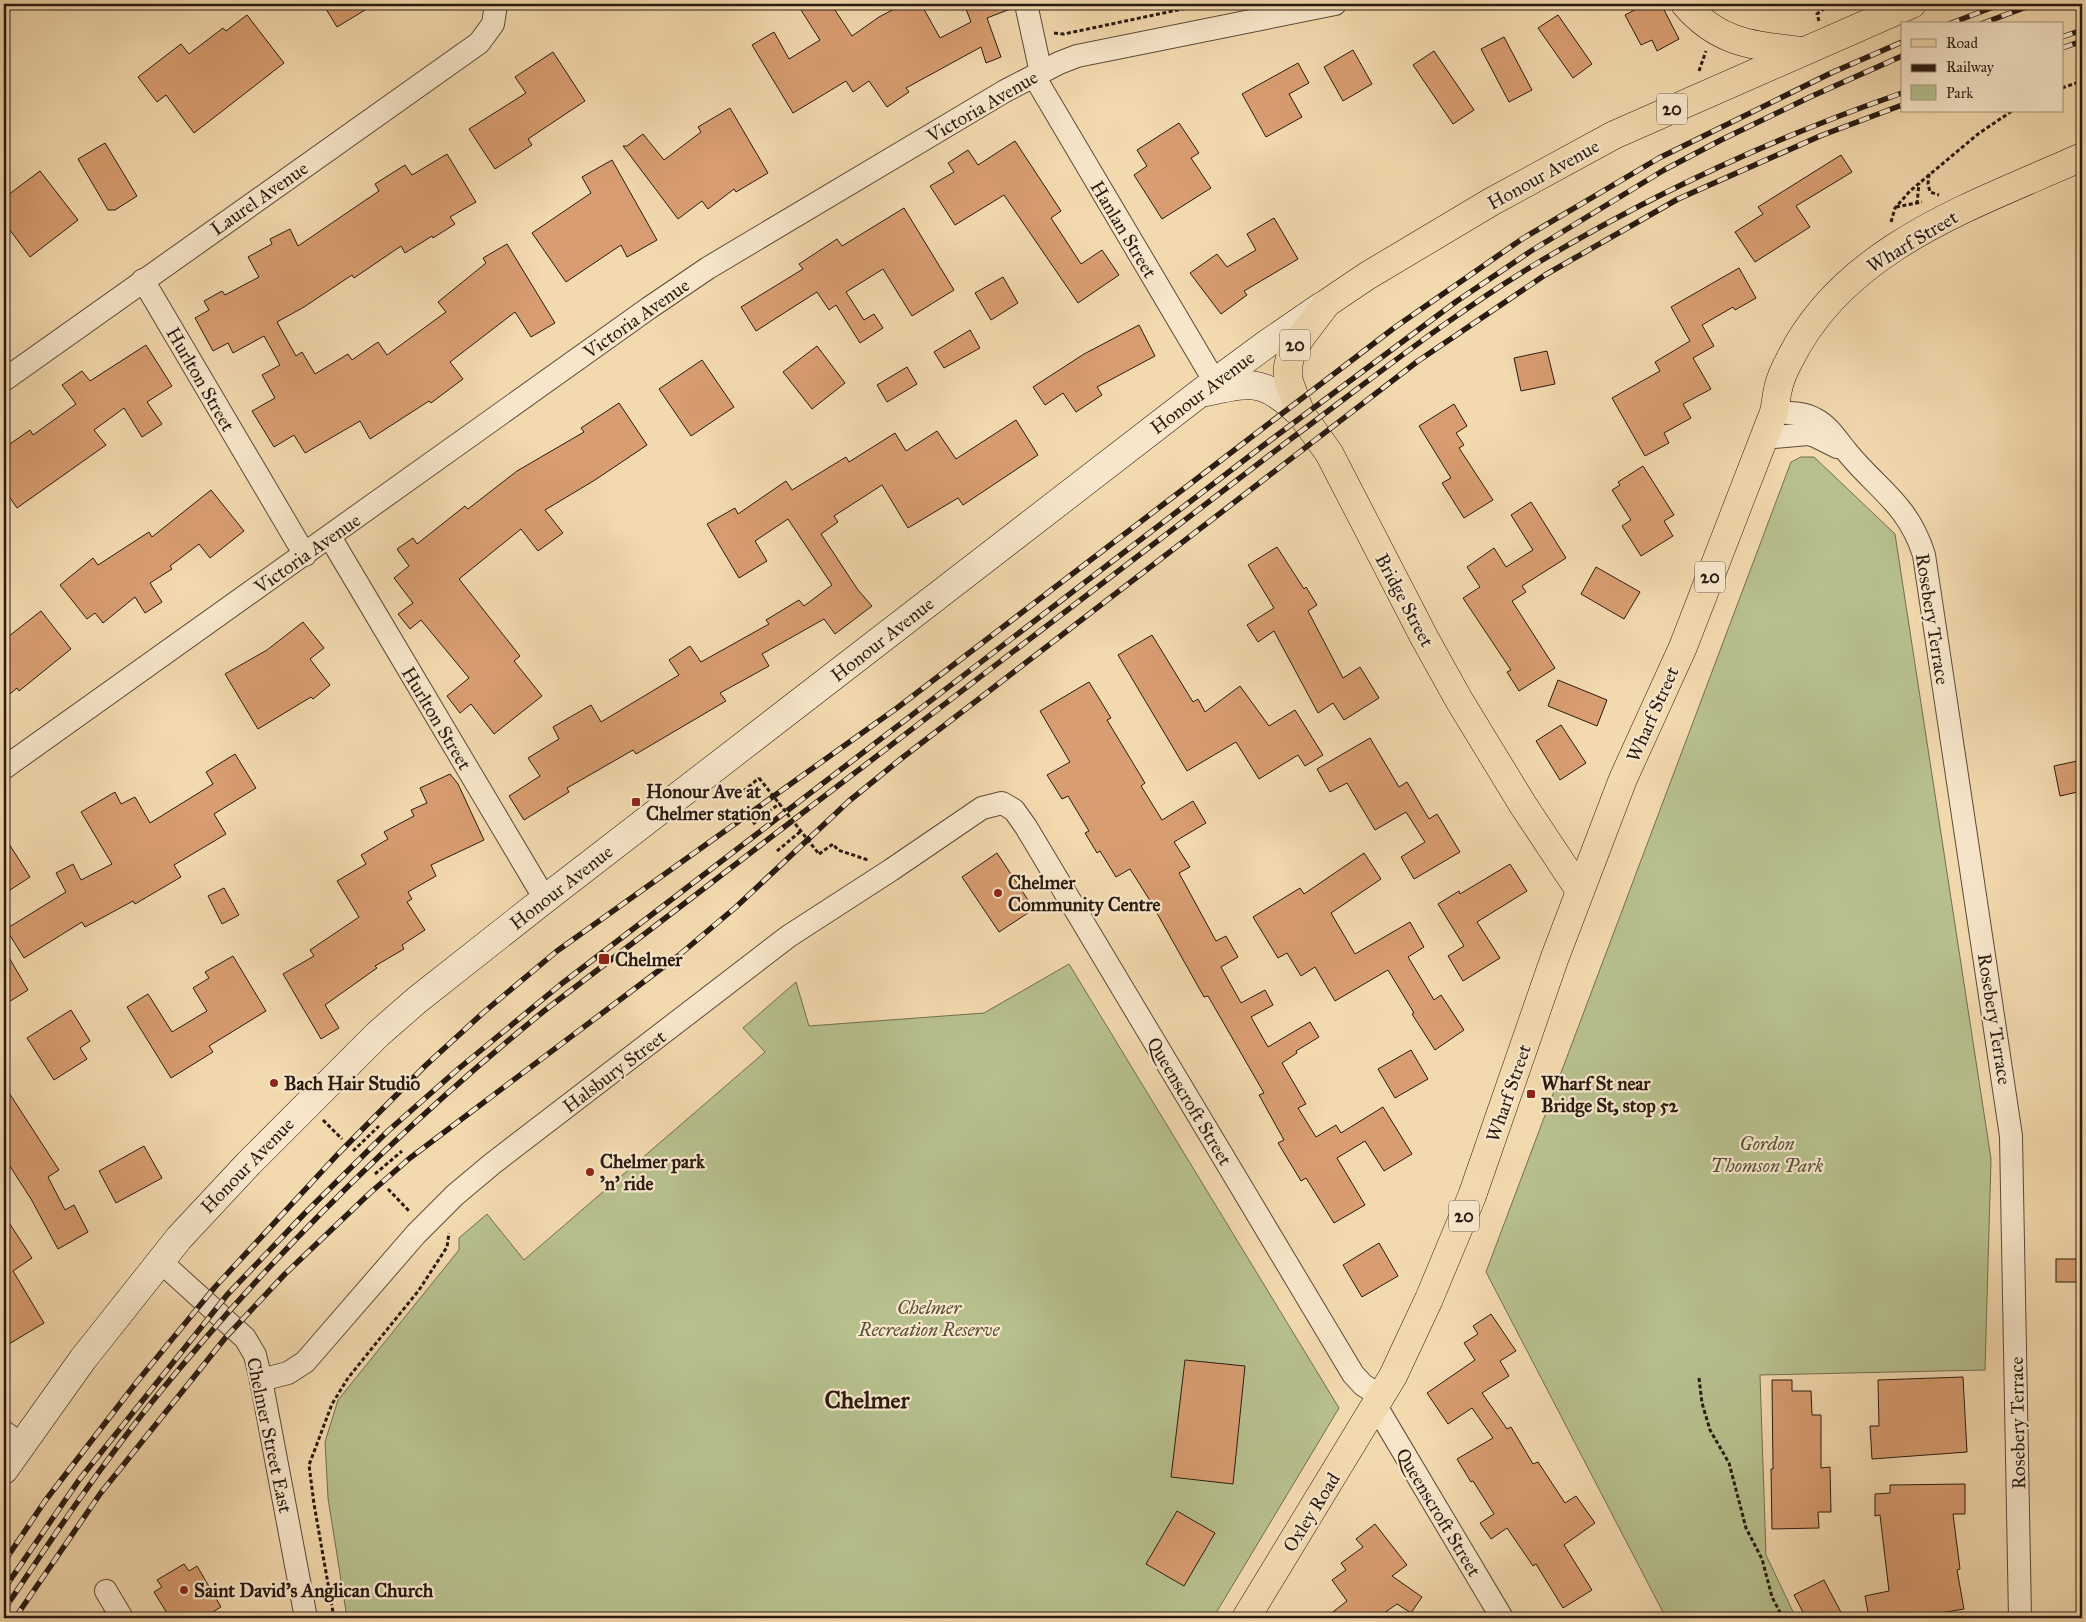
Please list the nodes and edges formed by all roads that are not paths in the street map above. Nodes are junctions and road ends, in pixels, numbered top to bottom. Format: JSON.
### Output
{"nodes":[{"id":1,"x":496,"y":4,"type":"edge"},
{"id":2,"x":1026,"y":4,"type":"edge"},
{"id":3,"x":1335,"y":4,"type":"edge"},
{"id":4,"x":1685,"y":4,"type":"edge"},
{"id":5,"x":1912,"y":4,"type":"edge"},
{"id":6,"x":1801,"y":51,"type":"junction"},
{"id":7,"x":1037,"y":74,"type":"junction"},
{"id":8,"x":2082,"y":157,"type":"edge"},
{"id":9,"x":144,"y":280,"type":"junction"},
{"id":10,"x":1327,"y":303,"type":"junction"},
{"id":11,"x":4,"y":380,"type":"edge"},
{"id":12,"x":1207,"y":388,"type":"junction"},
{"id":13,"x":1774,"y":412,"type":"junction"},
{"id":14,"x":1301,"y":414,"type":"junction"},
{"id":15,"x":1764,"y":438,"type":"junction"},
{"id":16,"x":1847,"y":452,"type":"junction"},
{"id":17,"x":330,"y":537,"type":"junction"},
{"id":18,"x":305,"y":555,"type":"junction"},
{"id":19,"x":4,"y":768,"type":"edge"},
{"id":20,"x":1002,"y":803,"type":"joint"},
{"id":21,"x":1580,"y":891,"type":"junction"},
{"id":22,"x":545,"y":899,"type":"junction"},
{"id":23,"x":160,"y":1261,"type":"junction"},
{"id":24,"x":262,"y":1380,"type":"junction"},
{"id":25,"x":1378,"y":1401,"type":"junction"},
{"id":26,"x":12,"y":1438,"type":"edge"},
{"id":27,"x":4,"y":1470,"type":"edge"},
{"id":28,"x":106,"y":1591,"type":"dead end"},
{"id":29,"x":122,"y":1618,"type":"edge"},
{"id":30,"x":306,"y":1618,"type":"edge"},
{"id":31,"x":1246,"y":1618,"type":"edge"},
{"id":32,"x":1502,"y":1618,"type":"edge"},
{"id":33,"x":2020,"y":1618,"type":"edge"}],
"edges":[{"from":1,"to":9,"type":"street","name":"Laurel Avenue"},
{"from":2,"to":7,"type":"street","name":"Hanlan Street"},
{"from":3,"to":7,"type":"street","name":"Victoria Avenue"},
{"from":4,"to":6,"type":"main road"},
{"from":5,"to":6,"type":"main road","name":"Honour Avenue","number":"20"},
{"from":6,"to":10,"type":"main road","name":"Honour Avenue","number":"20"},
{"from":7,"to":12,"type":"street","name":"Hanlan Street"},
{"from":7,"to":17,"type":"street","name":"Victoria Avenue"},
{"from":8,"to":13,"type":"main road","name":"Wharf Street","number":"20"},
{"from":9,"to":11,"type":"street","name":"Laurel Avenue"},
{"from":9,"to":18,"type":"street","name":"Hurlton Street"},
{"from":10,"to":12,"type":"main road","name":"Honour Avenue"},
{"from":10,"to":14,"type":"main road","name":"Bridge Street","number":"20"},
{"from":12,"to":14,"type":"main road"},
{"from":12,"to":22,"type":"main road","name":"Honour Avenue"},
{"from":13,"to":15,"type":"main road","name":"Wharf Street","number":"20"},
{"from":13,"to":16,"type":"street","name":"Rosebery Terrace"},
{"from":14,"to":21,"type":"main road","name":"Bridge Street","number":"20"},
{"from":15,"to":16,"type":"street","name":"Rosebery Terrace"},
{"from":15,"to":21,"type":"main road","name":"Wharf Street","number":"20"},
{"from":16,"to":33,"type":"street","name":"Rosebery Terrace"},
{"from":17,"to":18,"type":"street","name":"Victoria Avenue"},
{"from":17,"to":22,"type":"street","name":"Hurlton Street"},
{"from":18,"to":19,"type":"street","name":"Victoria Avenue"},
{"from":20,"to":24,"type":"street","name":"Halsbury Street"},
{"from":20,"to":25,"type":"street","name":"Queenscroft Street"},
{"from":21,"to":25,"type":"main road","name":"Wharf Street","number":"20"},
{"from":22,"to":23,"type":"main road","name":"Honour Avenue"},
{"from":23,"to":24,"type":"street","name":"Chelmer Street East"},
{"from":23,"to":26,"type":"main road","name":"Honour Avenue"},
{"from":24,"to":30,"type":"street","name":"Chelmer Street East"},
{"from":25,"to":31,"type":"main road","name":"Oxley Road","number":"20"},
{"from":25,"to":32,"type":"street","name":"Queenscroft Street"},
{"from":26,"to":27,"type":"main road","name":"Honour Avenue"},
{"from":28,"to":29,"type":"street"}]}
